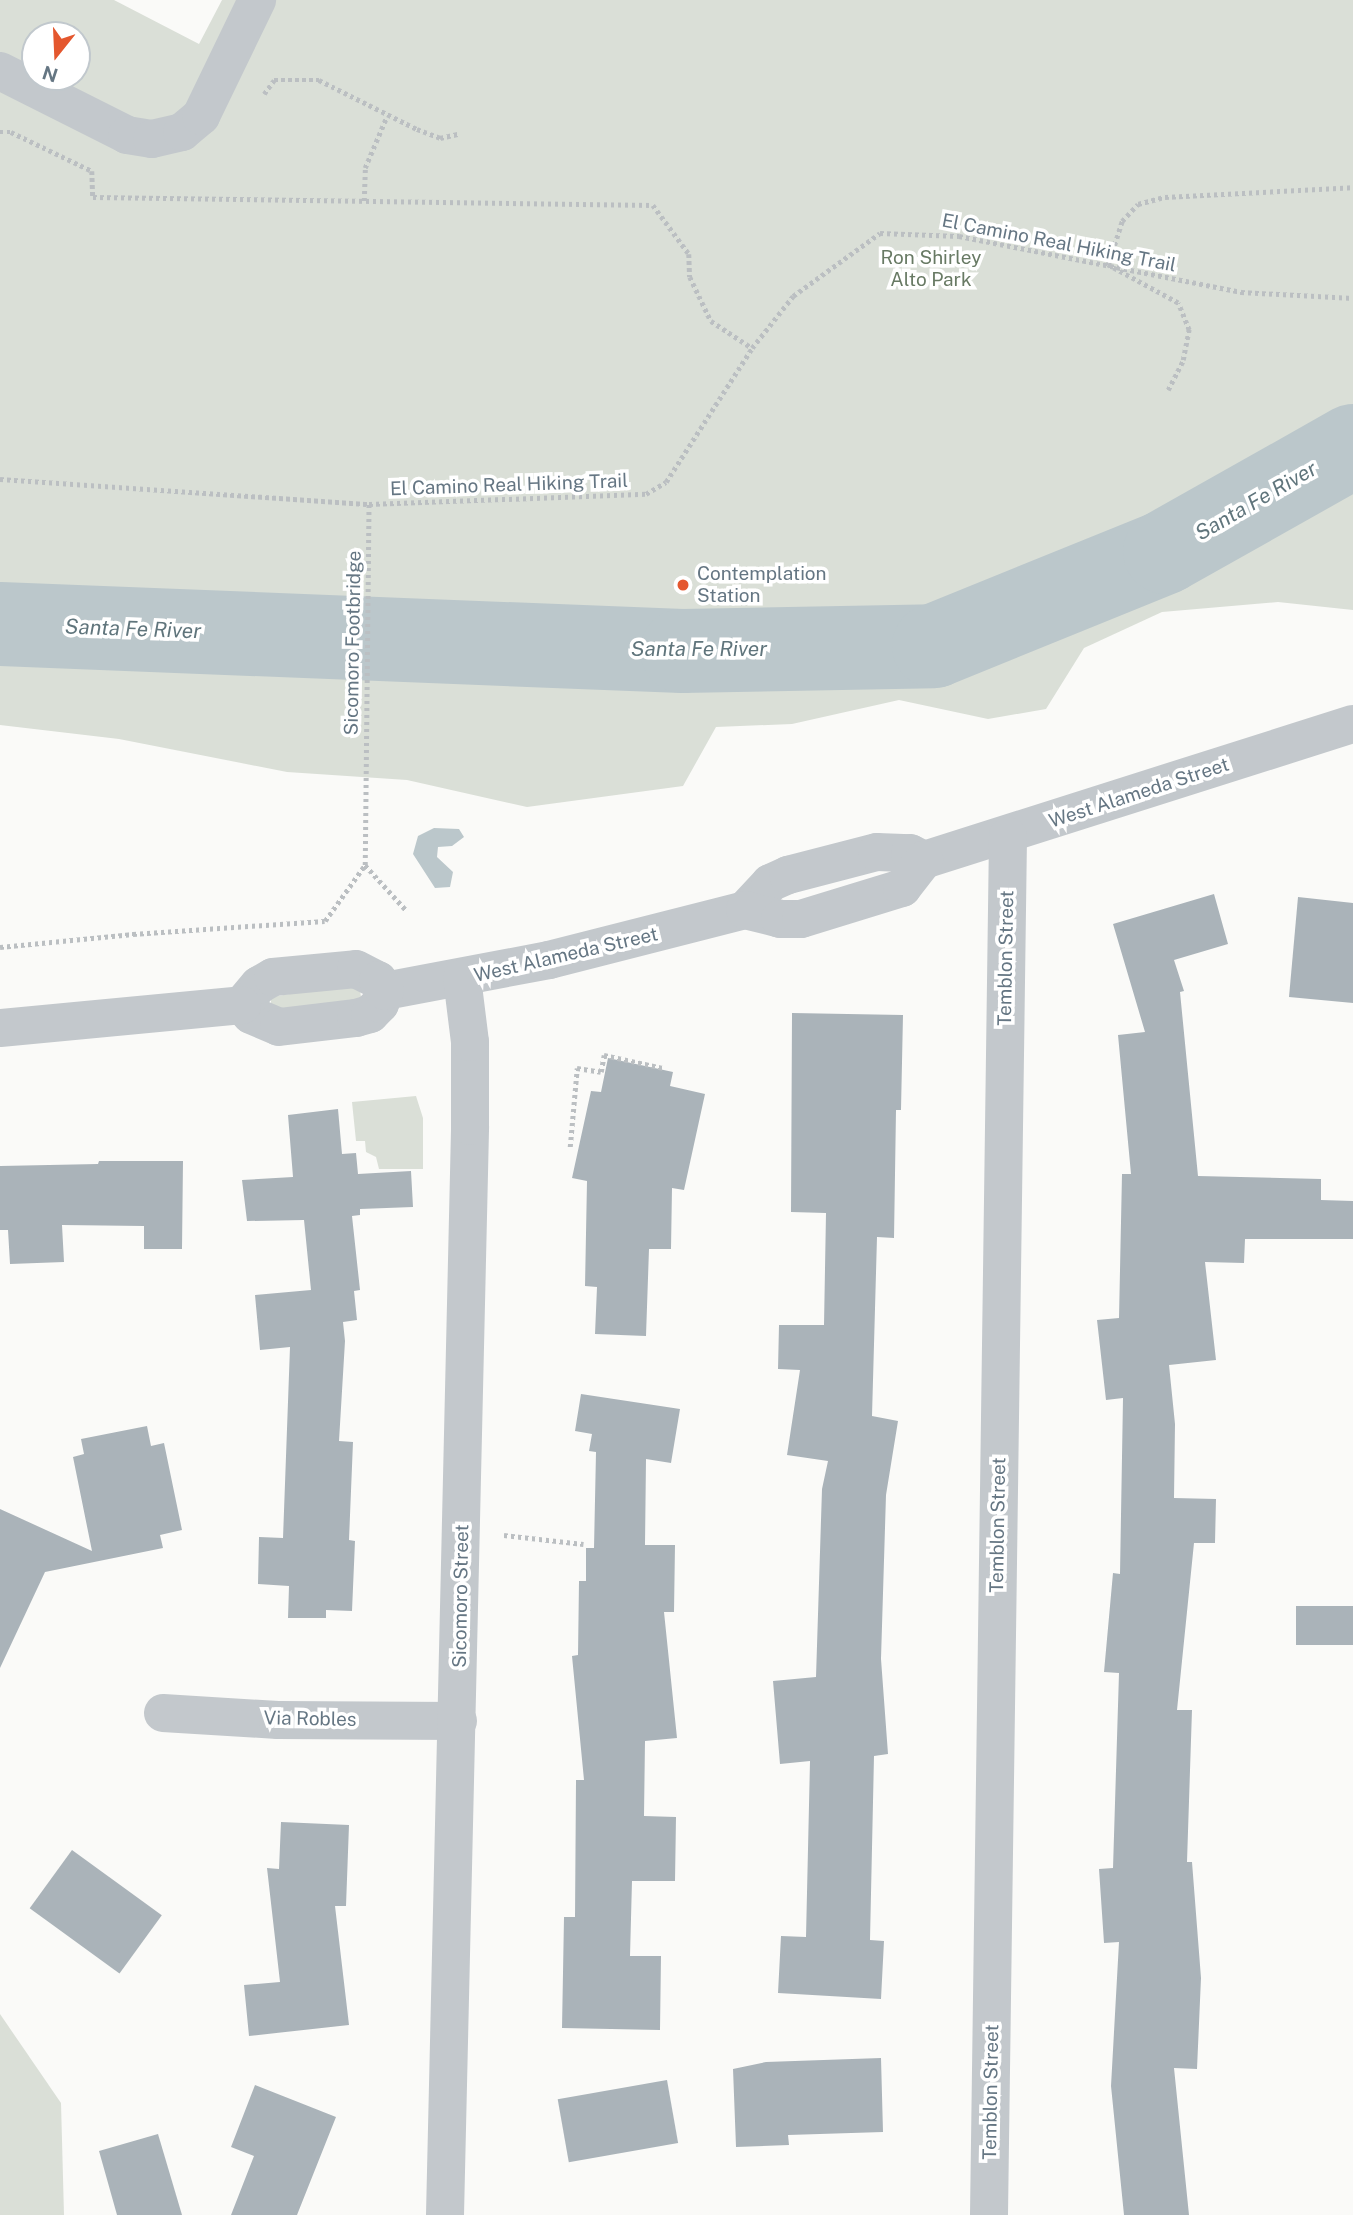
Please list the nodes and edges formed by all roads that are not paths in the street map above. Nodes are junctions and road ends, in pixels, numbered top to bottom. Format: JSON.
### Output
{"nodes":[{"id":1,"x":257,"y":0,"type":"edge"},
{"id":2,"x":0,"y":71,"type":"edge"},
{"id":3,"x":1353,"y":724,"type":"edge"},
{"id":4,"x":1008,"y":836,"type":"junction"},
{"id":5,"x":462,"y":978,"type":"junction"},
{"id":6,"x":385,"y":991,"type":"junction"},
{"id":7,"x":242,"y":1005,"type":"junction"},
{"id":8,"x":0,"y":1028,"type":"edge"},
{"id":9,"x":163,"y":1713,"type":"dead end"},
{"id":10,"x":458,"y":1721,"type":"junction"},
{"id":11,"x":446,"y":2215,"type":"edge"},
{"id":12,"x":989,"y":2215,"type":"edge"}],
"edges":[{"from":1,"to":2,"type":"street"},
{"from":3,"to":4,"type":"street","name":"West Alameda Street"},
{"from":4,"to":5,"type":"street","name":"West Alameda Street"},
{"from":4,"to":12,"type":"street","name":"Temblon Street"},
{"from":5,"to":6,"type":"street","name":"West Alameda Street"},
{"from":5,"to":10,"type":"street","name":"Sicomoro Street"},
{"from":6,"to":7,"type":"street"},
{"from":6,"to":7,"type":"street"},
{"from":7,"to":8,"type":"street"},
{"from":9,"to":10,"type":"street","name":"Via Robles"},
{"from":10,"to":11,"type":"street","name":"Sicomoro Street"}]}
